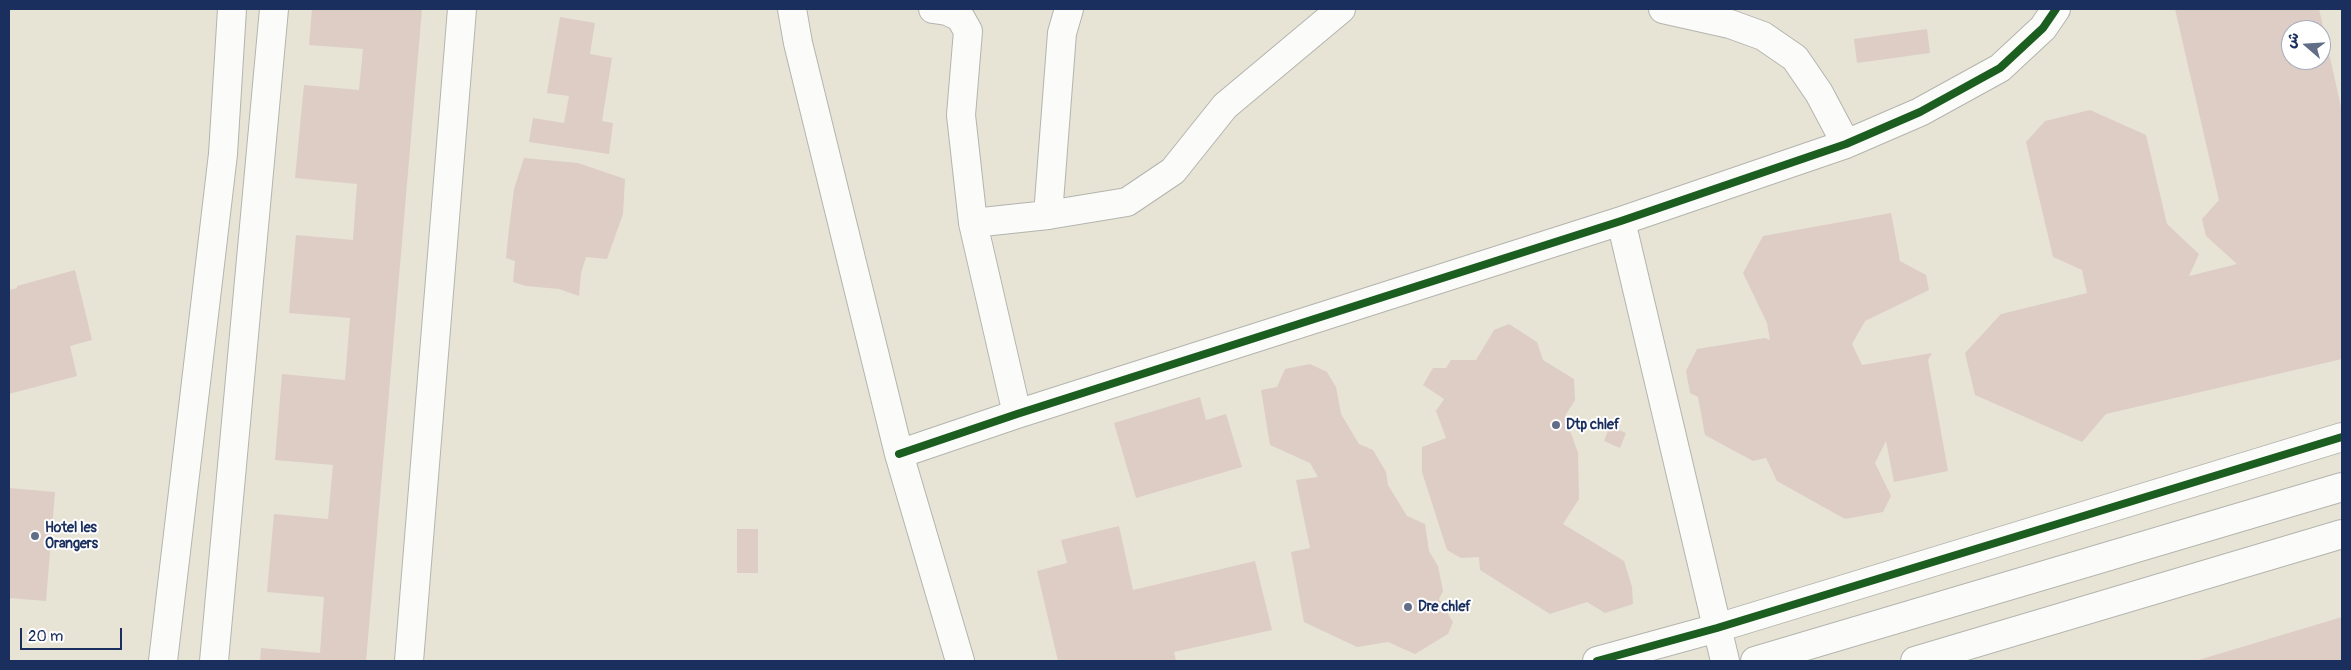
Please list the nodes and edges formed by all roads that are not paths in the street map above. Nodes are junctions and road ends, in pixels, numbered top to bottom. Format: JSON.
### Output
{"nodes":[{"id":1,"x":232,"y":9,"type":"edge"},
{"id":2,"x":274,"y":9,"type":"edge"},
{"id":3,"x":462,"y":9,"type":"edge"},
{"id":4,"x":792,"y":9,"type":"edge"},
{"id":5,"x":933,"y":9,"type":"edge"},
{"id":6,"x":1069,"y":9,"type":"edge"},
{"id":7,"x":1340,"y":9,"type":"edge"},
{"id":8,"x":1663,"y":9,"type":"edge"},
{"id":9,"x":2056,"y":9,"type":"edge"},
{"id":10,"x":1846,"y":144,"type":"junction"},
{"id":11,"x":1048,"y":215,"type":"junction"},
{"id":12,"x":1621,"y":221,"type":"junction"},
{"id":13,"x":973,"y":223,"type":"junction"},
{"id":14,"x":1017,"y":414,"type":"junction"},
{"id":15,"x":2342,"y":437,"type":"edge"},
{"id":16,"x":899,"y":454,"type":"junction"},
{"id":17,"x":2342,"y":487,"type":"edge"},
{"id":18,"x":2342,"y":534,"type":"edge"},
{"id":19,"x":1717,"y":628,"type":"junction"},
{"id":20,"x":164,"y":661,"type":"edge"},
{"id":21,"x":214,"y":661,"type":"edge"},
{"id":22,"x":409,"y":661,"type":"edge"},
{"id":23,"x":960,"y":661,"type":"edge"},
{"id":24,"x":1597,"y":661,"type":"edge"},
{"id":25,"x":1725,"y":661,"type":"edge"},
{"id":26,"x":1755,"y":661,"type":"edge"},
{"id":27,"x":1915,"y":661,"type":"edge"}],
"edges":[{"from":1,"to":20,"type":"street"},
{"from":2,"to":21,"type":"street"},
{"from":3,"to":22,"type":"street"},
{"from":4,"to":16,"type":"street"},
{"from":5,"to":13,"type":"street"},
{"from":6,"to":11,"type":"street"},
{"from":7,"to":11,"type":"street"},
{"from":8,"to":10,"type":"street"},
{"from":9,"to":10,"type":"street"},
{"from":10,"to":12,"type":"street"},
{"from":11,"to":13,"type":"street"},
{"from":12,"to":14,"type":"street"},
{"from":12,"to":19,"type":"street"},
{"from":13,"to":14,"type":"street"},
{"from":14,"to":16,"type":"street"},
{"from":15,"to":19,"type":"street"},
{"from":16,"to":23,"type":"street"},
{"from":17,"to":26,"type":"street"},
{"from":18,"to":27,"type":"street"},
{"from":19,"to":24,"type":"street"},
{"from":19,"to":25,"type":"street"}]}
